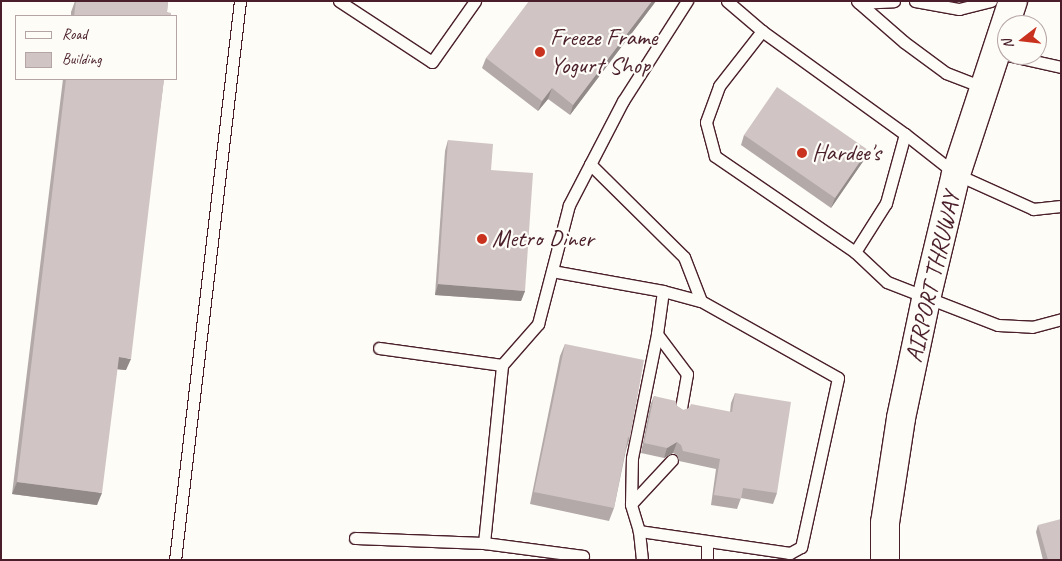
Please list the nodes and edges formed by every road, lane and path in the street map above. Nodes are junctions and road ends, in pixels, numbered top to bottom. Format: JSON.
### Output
{"nodes":[{"id":1,"x":240,"y":1,"type":"edge"},
{"id":2,"x":339,"y":1,"type":"edge"},
{"id":3,"x":474,"y":1,"type":"edge"},
{"id":4,"x":687,"y":1,"type":"edge"},
{"id":5,"x":727,"y":1,"type":"edge"},
{"id":6,"x":894,"y":1,"type":"edge"},
{"id":7,"x":915,"y":1,"type":"edge"},
{"id":8,"x":990,"y":1,"type":"edge"},
{"id":9,"x":1013,"y":1,"type":"edge"},
{"id":10,"x":859,"y":2,"type":"edge"},
{"id":11,"x":1011,"y":15,"type":"edge"},
{"id":12,"x":762,"y":31,"type":"junction"},
{"id":13,"x":998,"y":65,"type":"edge"},
{"id":14,"x":1047,"y":65,"type":"edge"},
{"id":15,"x":1061,"y":68,"type":"edge"},
{"id":16,"x":984,"y":88,"type":"junction"},
{"id":17,"x":905,"y":134,"type":"junction"},
{"id":18,"x":590,"y":164,"type":"junction"},
{"id":19,"x":956,"y":174,"type":"junction"},
{"id":20,"x":1061,"y":206,"type":"edge"},
{"id":21,"x":855,"y":252,"type":"junction"},
{"id":22,"x":552,"y":271,"type":"junction"},
{"id":23,"x":662,"y":291,"type":"junction"},
{"id":24,"x":926,"y":299,"type":"junction"},
{"id":25,"x":701,"y":302,"type":"junction"},
{"id":26,"x":1061,"y":319,"type":"edge"},
{"id":27,"x":657,"y":334,"type":"junction"},
{"id":28,"x":379,"y":348,"type":"dead end"},
{"id":29,"x":502,"y":365,"type":"junction"},
{"id":30,"x":680,"y":412,"type":"edge"},
{"id":31,"x":672,"y":460,"type":"edge"},
{"id":32,"x":632,"y":504,"type":"junction"},
{"id":33,"x":639,"y":531,"type":"junction"},
{"id":34,"x":355,"y":538,"type":"dead end"},
{"id":35,"x":708,"y":542,"type":"junction"},
{"id":36,"x":484,"y":543,"type":"junction"},
{"id":37,"x":583,"y":556,"type":"dead end"},
{"id":38,"x":174,"y":560,"type":"edge"},
{"id":39,"x":642,"y":560,"type":"edge"},
{"id":40,"x":707,"y":560,"type":"edge"},
{"id":41,"x":885,"y":560,"type":"edge"}],
"edges":[{"from":1,"to":38,"type":"lane"},
{"from":2,"to":3,"type":"lane"},
{"from":4,"to":18,"type":"lane"},
{"from":5,"to":12,"type":"lane"},
{"from":6,"to":10,"type":"lane"},
{"from":7,"to":8,"type":"lane"},
{"from":9,"to":11,"type":"main road","name":"AIRPORT THRUWAY"},
{"from":10,"to":16,"type":"lane"},
{"from":12,"to":17,"type":"lane"},
{"from":12,"to":21,"type":"lane"},
{"from":13,"to":16,"type":"main road","name":"AIRPORT THRUWAY"},
{"from":14,"to":15,"type":"lane"},
{"from":16,"to":19,"type":"main road","name":"AIRPORT THRUWAY"},
{"from":17,"to":19,"type":"lane"},
{"from":17,"to":21,"type":"lane"},
{"from":18,"to":22,"type":"lane"},
{"from":18,"to":25,"type":"lane"},
{"from":19,"to":20,"type":"lane"},
{"from":19,"to":24,"type":"main road","name":"AIRPORT THRUWAY"},
{"from":21,"to":24,"type":"lane"},
{"from":22,"to":23,"type":"lane"},
{"from":22,"to":29,"type":"lane"},
{"from":23,"to":25,"type":"lane"},
{"from":23,"to":27,"type":"lane"},
{"from":24,"to":26,"type":"lane"},
{"from":24,"to":41,"type":"main road","name":"AIRPORT THRUWAY"},
{"from":25,"to":35,"type":"lane"},
{"from":27,"to":30,"type":"lane"},
{"from":27,"to":32,"type":"lane"},
{"from":28,"to":29,"type":"lane"},
{"from":29,"to":36,"type":"lane"},
{"from":31,"to":32,"type":"lane"},
{"from":32,"to":33,"type":"lane"},
{"from":33,"to":35,"type":"lane"},
{"from":33,"to":39,"type":"lane"},
{"from":34,"to":36,"type":"lane"},
{"from":35,"to":40,"type":"lane"},
{"from":36,"to":37,"type":"lane"}]}
